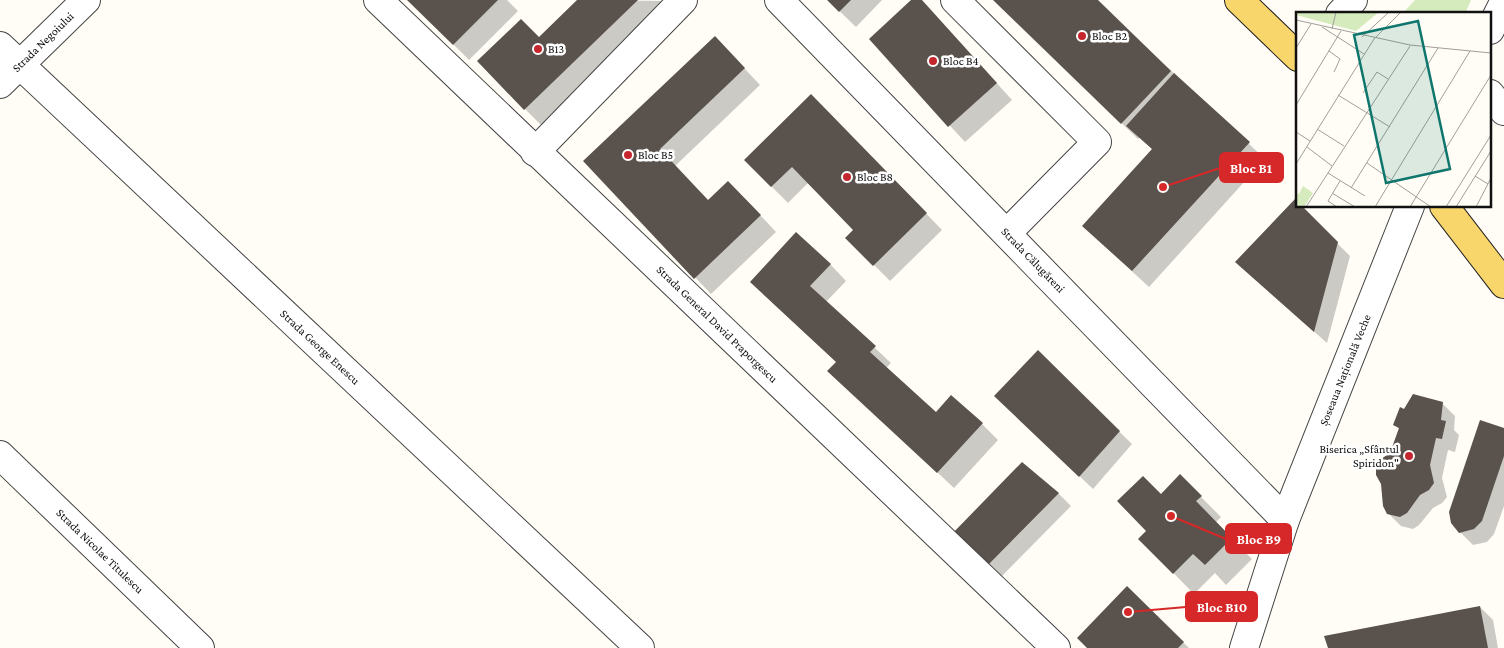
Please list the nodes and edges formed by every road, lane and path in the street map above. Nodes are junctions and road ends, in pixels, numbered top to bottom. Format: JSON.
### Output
{"nodes":[{"id":1,"x":86,"y":0,"type":"edge"},
{"id":2,"x":378,"y":0,"type":"edge"},
{"id":3,"x":683,"y":0,"type":"edge"},
{"id":4,"x":780,"y":0,"type":"edge"},
{"id":5,"x":955,"y":0,"type":"edge"},
{"id":6,"x":1239,"y":0,"type":"edge"},
{"id":7,"x":1353,"y":0,"type":"edge"},
{"id":8,"x":1504,"y":2,"type":"edge"},
{"id":9,"x":1342,"y":12,"type":"edge"},
{"id":10,"x":1492,"y":26,"type":"edge"},
{"id":11,"x":0,"y":46,"type":"edge"},
{"id":12,"x":1296,"y":55,"type":"edge"},
{"id":13,"x":20,"y":65,"type":"junction"},
{"id":14,"x":0,"y":84,"type":"edge"},
{"id":15,"x":1492,"y":96,"type":"edge"},
{"id":16,"x":1504,"y":111,"type":"edge"},
{"id":17,"x":536,"y":152,"type":"junction"},
{"id":18,"x":1409,"y":208,"type":"edge"},
{"id":19,"x":1446,"y":208,"type":"edge"},
{"id":20,"x":1007,"y":233,"type":"junction"},
{"id":21,"x":1504,"y":284,"type":"edge"},
{"id":22,"x":0,"y":455,"type":"edge"},
{"id":23,"x":1285,"y":520,"type":"junction"},
{"id":24,"x":200,"y":648,"type":"edge"},
{"id":25,"x":640,"y":648,"type":"edge"},
{"id":26,"x":1056,"y":648,"type":"edge"},
{"id":27,"x":1244,"y":648,"type":"edge"}],
"edges":[{"from":1,"to":13,"type":"street","name":"Strada Negoiului"},
{"from":2,"to":17,"type":"street","name":"Strada General David Praporgescu"},
{"from":3,"to":17,"type":"street"},
{"from":4,"to":20,"type":"street","name":"Strada Călugăreni"},
{"from":5,"to":20,"type":"street"},
{"from":6,"to":12,"type":"main road"},
{"from":7,"to":9,"type":"street"},
{"from":8,"to":10,"type":"street"},
{"from":11,"to":13,"type":"street","name":"Strada George Enescu"},
{"from":13,"to":14,"type":"street","name":"Strada Negoiului"},
{"from":13,"to":25,"type":"street","name":"Strada George Enescu"},
{"from":15,"to":16,"type":"street"},
{"from":17,"to":26,"type":"street","name":"Strada General David Praporgescu"},
{"from":18,"to":23,"type":"street","name":"Șoseaua Națională Veche"},
{"from":19,"to":21,"type":"main road"},
{"from":20,"to":23,"type":"street","name":"Strada Călugăreni"},
{"from":22,"to":24,"type":"street","name":"Strada Nicolae Titulescu"},
{"from":23,"to":27,"type":"street","name":"Șoseaua Națională Veche"}]}
